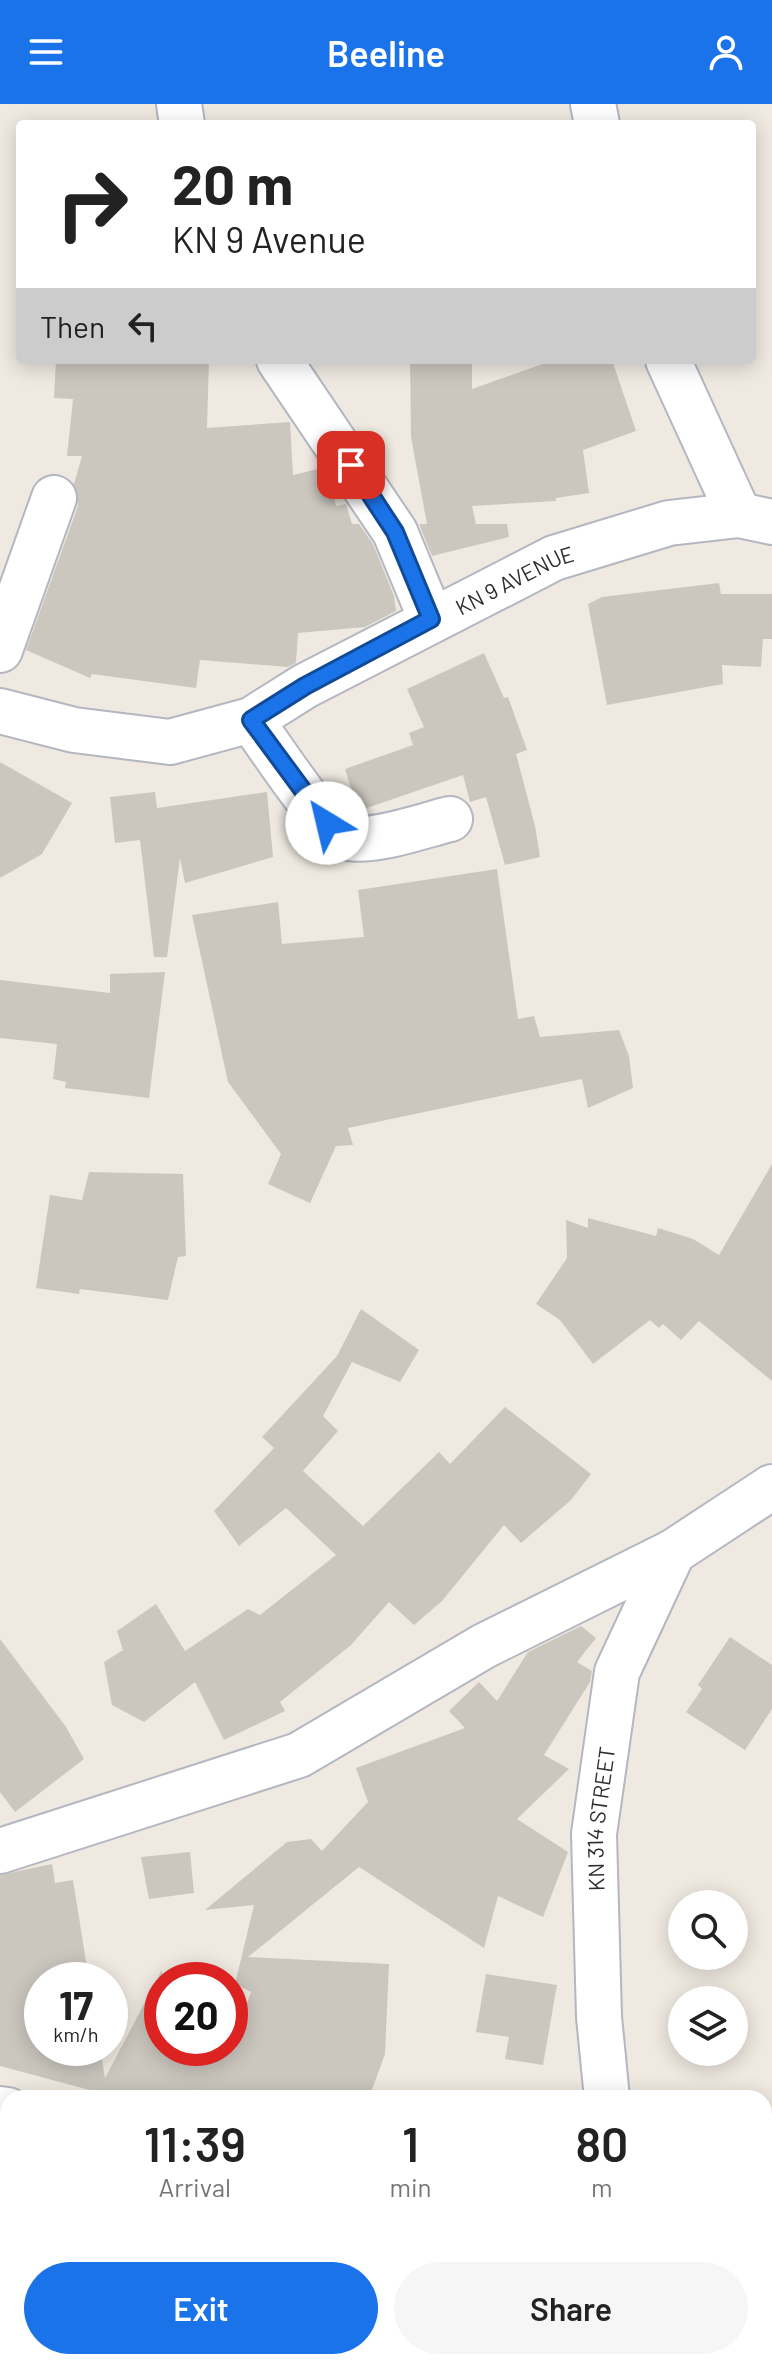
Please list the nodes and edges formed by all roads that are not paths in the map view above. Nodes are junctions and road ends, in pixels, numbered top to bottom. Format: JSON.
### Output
{"nodes":[{"id":1,"x":282,"y":364,"type":"edge"},
{"id":2,"x":670,"y":364,"type":"edge"},
{"id":3,"x":54,"y":498,"type":"dead end"},
{"id":4,"x":755,"y":519,"type":"edge"},
{"id":5,"x":431,"y":619,"type":"junction"},
{"id":6,"x":0,"y":650,"type":"edge"},
{"id":7,"x":0,"y":711,"type":"edge"},
{"id":8,"x":251,"y":720,"type":"junction"},
{"id":9,"x":450,"y":819,"type":"dead end"},
{"id":10,"x":772,"y":1487,"type":"edge"},
{"id":11,"x":673,"y":1552,"type":"junction"},
{"id":12,"x":0,"y":1851,"type":"edge"},
{"id":13,"x":606,"y":2090,"type":"edge"}],
"edges":[{"from":1,"to":5,"type":"street"},
{"from":2,"to":4,"type":"street"},
{"from":3,"to":6,"type":"street"},
{"from":4,"to":5,"type":"street","name":"KN 9 AVENUE"},
{"from":5,"to":8,"type":"street","name":"KN 9 AVENUE"},
{"from":7,"to":8,"type":"street","name":"KN 9 AVENUE"},
{"from":8,"to":9,"type":"street"},
{"from":10,"to":11,"type":"street"},
{"from":11,"to":12,"type":"street"},
{"from":11,"to":13,"type":"street","name":"KN 314 STREET"}]}
